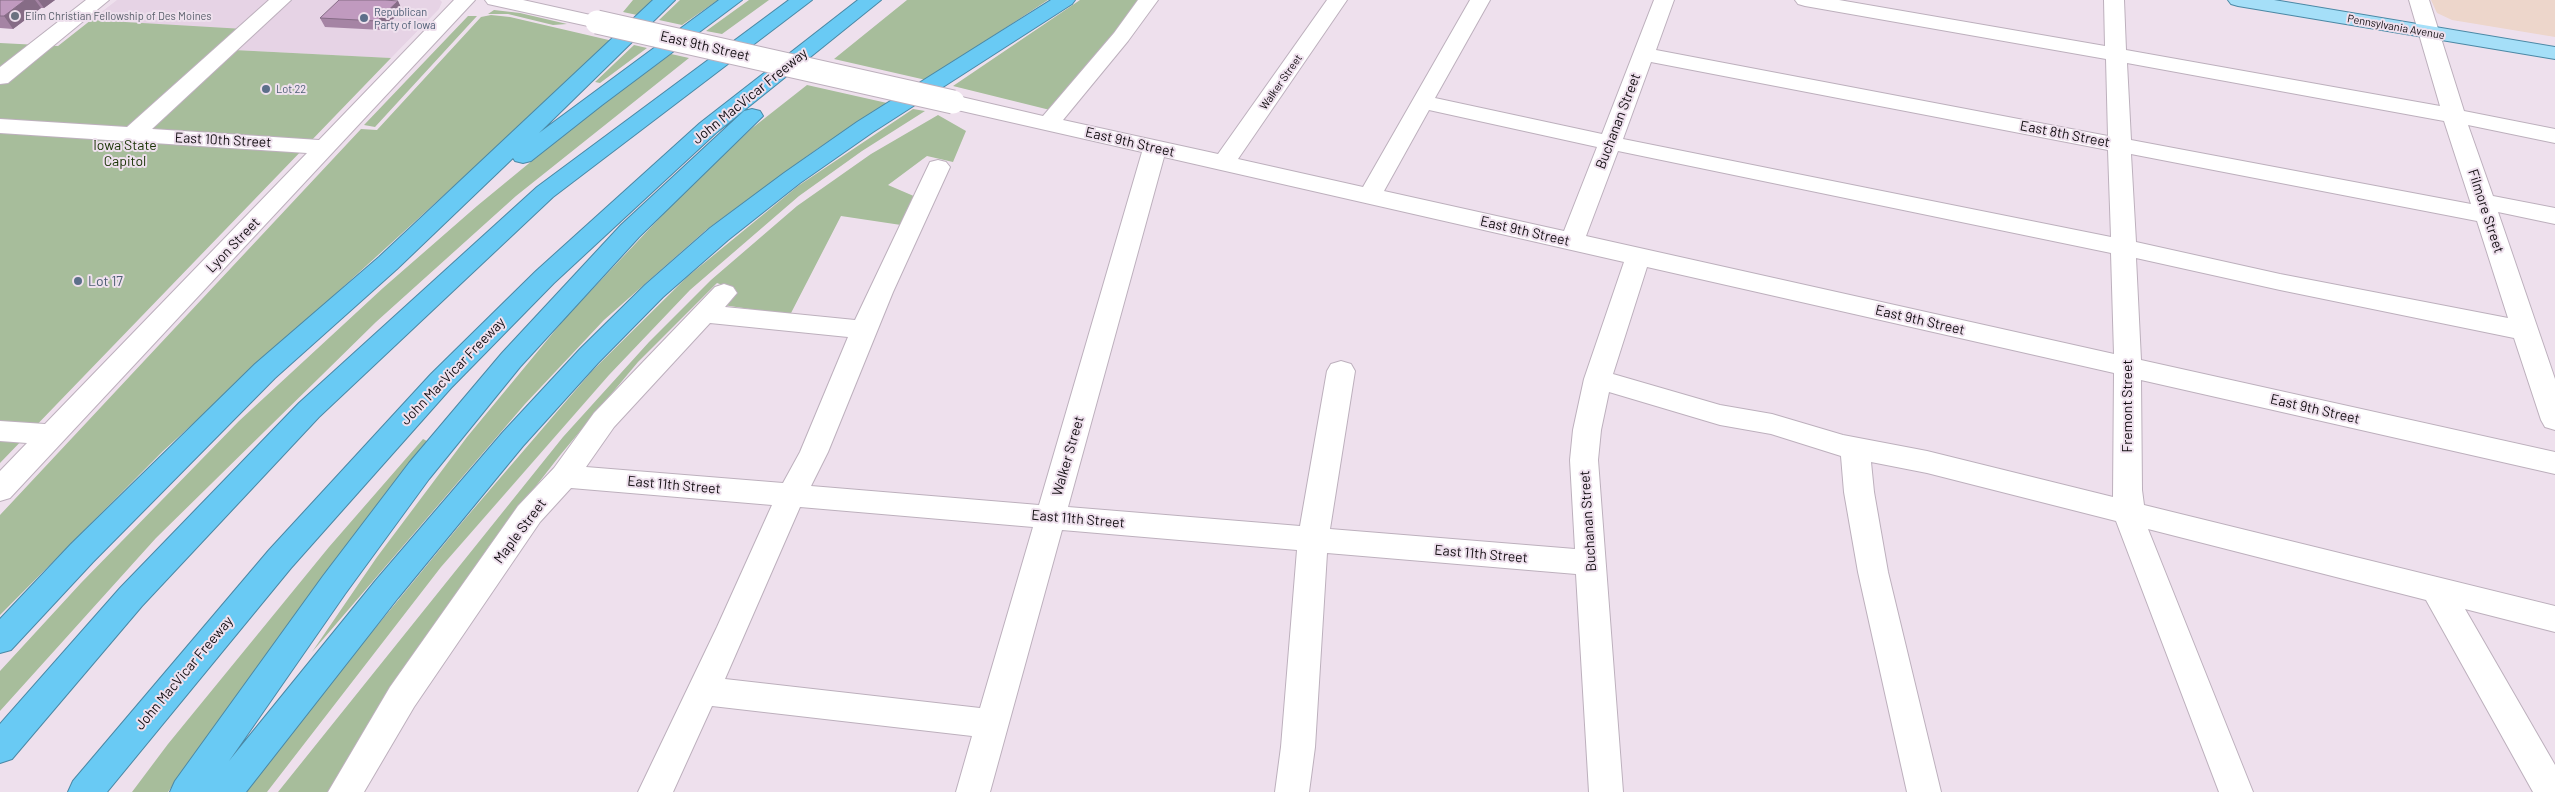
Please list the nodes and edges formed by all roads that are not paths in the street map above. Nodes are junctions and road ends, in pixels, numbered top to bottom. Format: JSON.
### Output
{"nodes":[{"id":1,"x":99,"y":0,"type":"edge"},
{"id":2,"x":281,"y":0,"type":"edge"},
{"id":3,"x":465,"y":0,"type":"edge"},
{"id":4,"x":494,"y":0,"type":"edge"},
{"id":5,"x":665,"y":0,"type":"edge"},
{"id":6,"x":732,"y":0,"type":"edge"},
{"id":7,"x":802,"y":0,"type":"edge"},
{"id":8,"x":871,"y":0,"type":"edge"},
{"id":9,"x":885,"y":0,"type":"edge"},
{"id":10,"x":1065,"y":0,"type":"edge"},
{"id":11,"x":1148,"y":0,"type":"edge"},
{"id":12,"x":1337,"y":0,"type":"edge"},
{"id":13,"x":1480,"y":0,"type":"edge"},
{"id":14,"x":1664,"y":0,"type":"edge"},
{"id":15,"x":1805,"y":0,"type":"edge"},
{"id":16,"x":2114,"y":0,"type":"edge"},
{"id":17,"x":2238,"y":0,"type":"edge"},
{"id":18,"x":2419,"y":0,"type":"edge"},
{"id":19,"x":2430,"y":33,"type":"junction"},
{"id":20,"x":2555,"y":53,"type":"edge"},
{"id":21,"x":1644,"y":54,"type":"junction"},
{"id":22,"x":2116,"y":54,"type":"junction"},
{"id":23,"x":0,"y":78,"type":"edge"},
{"id":24,"x":1422,"y":102,"type":"junction"},
{"id":25,"x":2454,"y":116,"type":"junction"},
{"id":26,"x":1048,"y":124,"type":"junction"},
{"id":27,"x":0,"y":126,"type":"edge"},
{"id":28,"x":133,"y":134,"type":"junction"},
{"id":29,"x":2555,"y":136,"type":"edge"},
{"id":30,"x":1610,"y":144,"type":"junction"},
{"id":31,"x":2120,"y":144,"type":"junction"},
{"id":32,"x":326,"y":146,"type":"junction"},
{"id":33,"x":1155,"y":148,"type":"junction"},
{"id":34,"x":1224,"y":163,"type":"junction"},
{"id":35,"x":938,"y":166,"type":"dead end"},
{"id":36,"x":1369,"y":196,"type":"junction"},
{"id":37,"x":2485,"y":208,"type":"junction"},
{"id":38,"x":2555,"y":216,"type":"edge"},
{"id":39,"x":1572,"y":242,"type":"junction"},
{"id":40,"x":2124,"y":246,"type":"junction"},
{"id":41,"x":1638,"y":257,"type":"junction"},
{"id":42,"x":388,"y":263,"type":"junction"},
{"id":43,"x":856,"y":329,"type":"junction"},
{"id":44,"x":2526,"y":331,"type":"junction"},
{"id":45,"x":2128,"y":367,"type":"junction"},
{"id":46,"x":1341,"y":371,"type":"dead end"},
{"id":47,"x":1598,"y":379,"type":"junction"},
{"id":48,"x":2555,"y":420,"type":"edge"},
{"id":49,"x":0,"y":431,"type":"edge"},
{"id":50,"x":52,"y":435,"type":"junction"},
{"id":51,"x":1855,"y":448,"type":"junction"},
{"id":52,"x":2555,"y":463,"type":"edge"},
{"id":53,"x":564,"y":476,"type":"junction"},
{"id":54,"x":0,"y":490,"type":"edge"},
{"id":55,"x":791,"y":495,"type":"junction"},
{"id":56,"x":2131,"y":514,"type":"junction"},
{"id":57,"x":1051,"y":516,"type":"junction"},
{"id":58,"x":1313,"y":539,"type":"junction"},
{"id":59,"x":1592,"y":563,"type":"junction"},
{"id":60,"x":2436,"y":588,"type":"junction"},
{"id":61,"x":2555,"y":619,"type":"edge"},
{"id":62,"x":0,"y":640,"type":"edge"},
{"id":63,"x":703,"y":691,"type":"junction"},
{"id":64,"x":992,"y":724,"type":"junction"},
{"id":65,"x":0,"y":748,"type":"edge"},
{"id":66,"x":85,"y":792,"type":"edge"},
{"id":67,"x":187,"y":792,"type":"edge"},
{"id":68,"x":225,"y":792,"type":"edge"},
{"id":69,"x":345,"y":792,"type":"edge"},
{"id":70,"x":655,"y":792,"type":"edge"},
{"id":71,"x":973,"y":792,"type":"edge"},
{"id":72,"x":1292,"y":792,"type":"edge"},
{"id":73,"x":1606,"y":792,"type":"edge"},
{"id":74,"x":1924,"y":792,"type":"edge"},
{"id":75,"x":2236,"y":792,"type":"edge"},
{"id":76,"x":2552,"y":792,"type":"edge"}],
"edges":[{"from":1,"to":23,"type":"street"},
{"from":2,"to":28,"type":"street"},
{"from":3,"to":32,"type":"street","name":"Lyon Street"},
{"from":4,"to":26,"type":"street","name":"East 9th Street","bridge":true},
{"from":5,"to":42,"type":"highway"},
{"from":6,"to":42,"type":"highway"},
{"from":7,"to":65,"type":"highway"},
{"from":8,"to":66,"type":"highway","name":"John MacVicar Freeway"},
{"from":9,"to":67,"type":"highway"},
{"from":10,"to":68,"type":"highway"},
{"from":11,"to":26,"type":"street"},
{"from":12,"to":34,"type":"street","name":"Walker Street"},
{"from":13,"to":24,"type":"street"},
{"from":14,"to":21,"type":"street","name":"Buchanan Street"},
{"from":15,"to":22,"type":"street"},
{"from":16,"to":22,"type":"street","name":"Fremont Street"},
{"from":17,"to":19,"type":"main road","name":"Pennsylvania Avenue"},
{"from":18,"to":19,"type":"street","name":"Filmore Street"},
{"from":19,"to":20,"type":"main road","name":"Pennsylvania Avenue"},
{"from":19,"to":25,"type":"street","name":"Filmore Street"},
{"from":21,"to":30,"type":"street","name":"Buchanan Street"},
{"from":21,"to":31,"type":"street","name":"East 8th Street"},
{"from":22,"to":25,"type":"street"},
{"from":22,"to":31,"type":"street","name":"Fremont Street"},
{"from":24,"to":30,"type":"street"},
{"from":24,"to":36,"type":"street"},
{"from":25,"to":29,"type":"street"},
{"from":25,"to":37,"type":"street","name":"Filmore Street"},
{"from":26,"to":33,"type":"street","name":"East 9th Street"},
{"from":27,"to":28,"type":"street","name":"East 10th Street"},
{"from":28,"to":32,"type":"street","name":"East 10th Street"},
{"from":30,"to":39,"type":"street","name":"Buchanan Street"},
{"from":30,"to":40,"type":"street"},
{"from":31,"to":37,"type":"street","name":"East 8th Street"},
{"from":31,"to":40,"type":"street","name":"Fremont Street"},
{"from":32,"to":50,"type":"street","name":"Lyon Street"},
{"from":33,"to":34,"type":"street","name":"East 9th Street"},
{"from":33,"to":57,"type":"street","name":"Walker Street"},
{"from":34,"to":36,"type":"street","name":"East 9th Street"},
{"from":35,"to":43,"type":"street"},
{"from":36,"to":39,"type":"street","name":"East 9th Street"},
{"from":37,"to":38,"type":"street","name":"East 8th Street"},
{"from":37,"to":44,"type":"street","name":"Filmore Street"},
{"from":39,"to":41,"type":"street","name":"East 9th Street"},
{"from":40,"to":44,"type":"street"},
{"from":40,"to":45,"type":"street","name":"Fremont Street"},
{"from":41,"to":45,"type":"street","name":"East 9th Street"},
{"from":41,"to":47,"type":"street","name":"Buchanan Street"},
{"from":42,"to":62,"type":"highway"},
{"from":43,"to":53,"type":"street","name":"Maple Street"},
{"from":43,"to":55,"type":"street"},
{"from":44,"to":48,"type":"street","name":"Filmore Street"},
{"from":45,"to":52,"type":"street","name":"East 9th Street"},
{"from":45,"to":56,"type":"street","name":"Fremont Street"},
{"from":46,"to":58,"type":"street"},
{"from":47,"to":51,"type":"street"},
{"from":47,"to":59,"type":"street","name":"Buchanan Street"},
{"from":49,"to":50,"type":"street"},
{"from":50,"to":54,"type":"street","name":"Lyon Street"},
{"from":51,"to":56,"type":"street"},
{"from":51,"to":74,"type":"street"},
{"from":53,"to":55,"type":"street","name":"East 11th Street"},
{"from":53,"to":69,"type":"street","name":"Maple Street"},
{"from":55,"to":57,"type":"street","name":"East 11th Street"},
{"from":55,"to":63,"type":"street"},
{"from":56,"to":60,"type":"street"},
{"from":56,"to":75,"type":"street","name":"Fremont Street"},
{"from":57,"to":58,"type":"street","name":"East 11th Street"},
{"from":57,"to":64,"type":"street","name":"Walker Street"},
{"from":58,"to":59,"type":"street","name":"East 11th Street"},
{"from":58,"to":72,"type":"street"},
{"from":59,"to":73,"type":"street","name":"Buchanan Street"},
{"from":60,"to":61,"type":"street"},
{"from":60,"to":76,"type":"street"},
{"from":63,"to":64,"type":"street"},
{"from":63,"to":70,"type":"street"},
{"from":64,"to":71,"type":"street","name":"Walker Street"}]}
